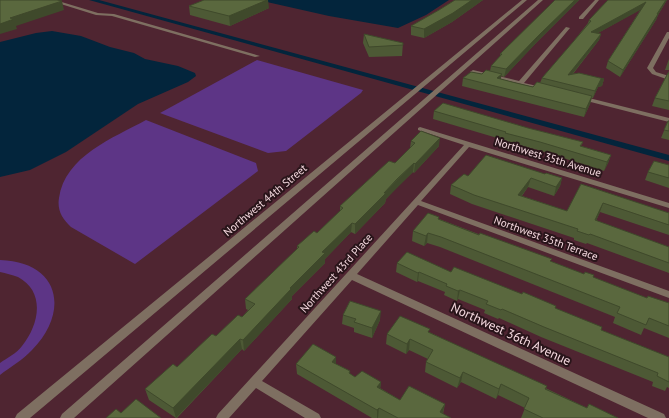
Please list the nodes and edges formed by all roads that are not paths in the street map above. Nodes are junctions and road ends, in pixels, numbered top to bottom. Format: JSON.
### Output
{"nodes":[{"id":1,"x":50,"y":0,"type":"edge"},
{"id":2,"x":524,"y":0,"type":"edge"},
{"id":3,"x":541,"y":0,"type":"edge"},
{"id":4,"x":597,"y":0,"type":"edge"},
{"id":5,"x":581,"y":18,"type":"dead end"},
{"id":6,"x":568,"y":28,"type":"dead end"},
{"id":7,"x":669,"y":32,"type":"edge"},
{"id":8,"x":666,"y":44,"type":"edge"},
{"id":9,"x":258,"y":56,"type":"dead end"},
{"id":10,"x":448,"y":63,"type":"junction"},
{"id":11,"x":465,"y":67,"type":"junction"},
{"id":12,"x":473,"y":72,"type":"edge"},
{"id":13,"x":669,"y":78,"type":"edge"},
{"id":14,"x":521,"y":83,"type":"junction"},
{"id":15,"x":550,"y":90,"type":"edge"},
{"id":16,"x":573,"y":96,"type":"edge"},
{"id":17,"x":669,"y":120,"type":"edge"},
{"id":18,"x":420,"y":129,"type":"dead end"},
{"id":19,"x":468,"y":144,"type":"junction"},
{"id":20,"x":416,"y":202,"type":"junction"},
{"id":21,"x":669,"y":206,"type":"edge"},
{"id":22,"x":350,"y":275,"type":"junction"},
{"id":23,"x":669,"y":295,"type":"edge"},
{"id":24,"x":255,"y":382,"type":"junction"},
{"id":25,"x":21,"y":418,"type":"edge"},
{"id":26,"x":66,"y":418,"type":"edge"},
{"id":27,"x":222,"y":418,"type":"edge"},
{"id":28,"x":315,"y":418,"type":"edge"},
{"id":29,"x":660,"y":418,"type":"edge"}],
"edges":[{"from":1,"to":9,"type":"street"},
{"from":2,"to":10,"type":"street","name":"Northwest 44th Street"},
{"from":3,"to":11,"type":"street"},
{"from":4,"to":5,"type":"street"},
{"from":6,"to":14,"type":"street"},
{"from":7,"to":8,"type":"street"},
{"from":8,"to":13,"type":"street"},
{"from":10,"to":11,"type":"street"},
{"from":10,"to":25,"type":"street","name":"Northwest 44th Street"},
{"from":11,"to":26,"type":"street"},
{"from":12,"to":14,"type":"street"},
{"from":14,"to":15,"type":"street"},
{"from":16,"to":17,"type":"street"},
{"from":18,"to":19,"type":"street","name":"Northwest 35th Avenue"},
{"from":19,"to":20,"type":"street","name":"Northwest 43rd Place"},
{"from":19,"to":21,"type":"street","name":"Northwest 35th Avenue"},
{"from":20,"to":22,"type":"street","name":"Northwest 43rd Place"},
{"from":20,"to":23,"type":"street","name":"Northwest 35th Terrace"},
{"from":22,"to":24,"type":"street","name":"Northwest 43rd Place"},
{"from":22,"to":29,"type":"street","name":"Northwest 36th Avenue"},
{"from":24,"to":27,"type":"street","name":"Northwest 43rd Place"},
{"from":24,"to":28,"type":"street"}]}
